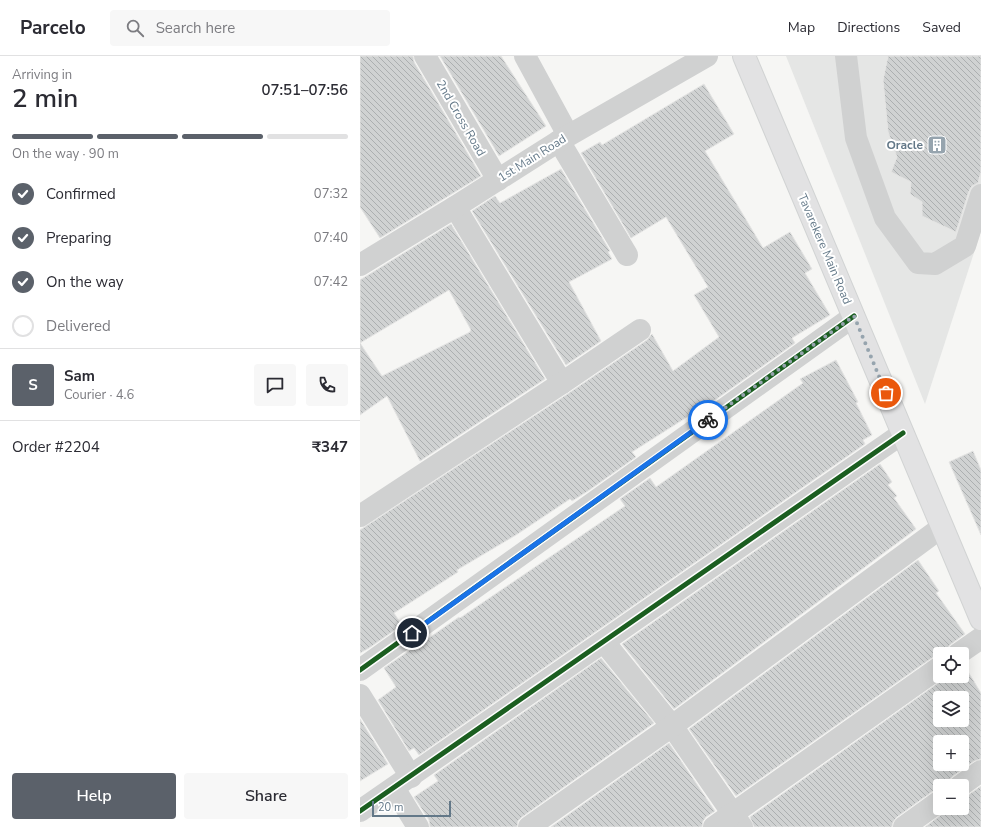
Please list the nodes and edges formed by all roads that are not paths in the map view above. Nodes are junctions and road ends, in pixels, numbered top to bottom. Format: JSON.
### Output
{"nodes":[{"id":1,"x":425,"y":56,"type":"edge"},
{"id":2,"x":525,"y":56,"type":"edge"},
{"id":3,"x":707,"y":56,"type":"edge"},
{"id":4,"x":744,"y":56,"type":"edge"},
{"id":5,"x":846,"y":56,"type":"edge"},
{"id":6,"x":564,"y":138,"type":"junction"},
{"id":7,"x":498,"y":180,"type":"junction"},
{"id":8,"x":981,"y":195,"type":"edge"},
{"id":9,"x":455,"y":207,"type":"junction"},
{"id":10,"x":627,"y":255,"type":"dead end"},
{"id":11,"x":362,"y":260,"type":"edge"},
{"id":12,"x":854,"y":316,"type":"junction"},
{"id":13,"x":640,"y":330,"type":"dead end"},
{"id":14,"x":562,"y":383,"type":"junction"},
{"id":15,"x":903,"y":433,"type":"junction"},
{"id":16,"x":360,"y":516,"type":"edge"},
{"id":17,"x":942,"y":527,"type":"junction"},
{"id":18,"x":981,"y":619,"type":"edge"},
{"id":19,"x":981,"y":638,"type":"edge"},
{"id":20,"x":604,"y":642,"type":"junction"},
{"id":21,"x":968,"y":647,"type":"edge"},
{"id":22,"x":360,"y":670,"type":"edge"},
{"id":23,"x":933,"y":672,"type":"edge"},
{"id":24,"x":360,"y":695,"type":"edge"},
{"id":25,"x":672,"y":726,"type":"junction"},
{"id":26,"x":981,"y":771,"type":"edge"},
{"id":27,"x":969,"y":780,"type":"edge"},
{"id":28,"x":403,"y":783,"type":"junction"},
{"id":29,"x":933,"y":806,"type":"edge"},
{"id":30,"x":360,"y":811,"type":"edge"},
{"id":31,"x":738,"y":820,"type":"edge"},
{"id":32,"x":418,"y":827,"type":"edge"},
{"id":33,"x":529,"y":827,"type":"edge"},
{"id":34,"x":714,"y":827,"type":"edge"},
{"id":35,"x":904,"y":827,"type":"edge"}],
"edges":[{"from":1,"to":7,"type":"street","name":"2nd Cross Road"},
{"from":2,"to":6,"type":"street"},
{"from":3,"to":6,"type":"street","name":"1st Main Road"},
{"from":4,"to":12,"type":"main road","name":"Tavarekere Main Road"},
{"from":5,"to":8,"type":"street"},
{"from":6,"to":7,"type":"street","name":"1st Main Road"},
{"from":6,"to":10,"type":"street"},
{"from":7,"to":9,"type":"street","name":"1st Main Road"},
{"from":9,"to":11,"type":"street","name":"1st Main Road"},
{"from":9,"to":14,"type":"street"},
{"from":12,"to":15,"type":"main road","name":"Tavarekere Main Road"},
{"from":12,"to":22,"type":"street"},
{"from":13,"to":14,"type":"street"},
{"from":14,"to":16,"type":"street"},
{"from":15,"to":17,"type":"main road","name":"Tavarekere Main Road"},
{"from":15,"to":20,"type":"street"},
{"from":17,"to":18,"type":"main road","name":"Tavarekere Main Road"},
{"from":17,"to":25,"type":"street"},
{"from":19,"to":21,"type":"street"},
{"from":20,"to":25,"type":"street"},
{"from":20,"to":28,"type":"street"},
{"from":23,"to":31,"type":"street"},
{"from":24,"to":28,"type":"street"},
{"from":25,"to":31,"type":"street"},
{"from":25,"to":33,"type":"street"},
{"from":26,"to":27,"type":"street"},
{"from":28,"to":30,"type":"street"},
{"from":28,"to":32,"type":"street"},
{"from":29,"to":35,"type":"street"},
{"from":31,"to":34,"type":"street"}]}
